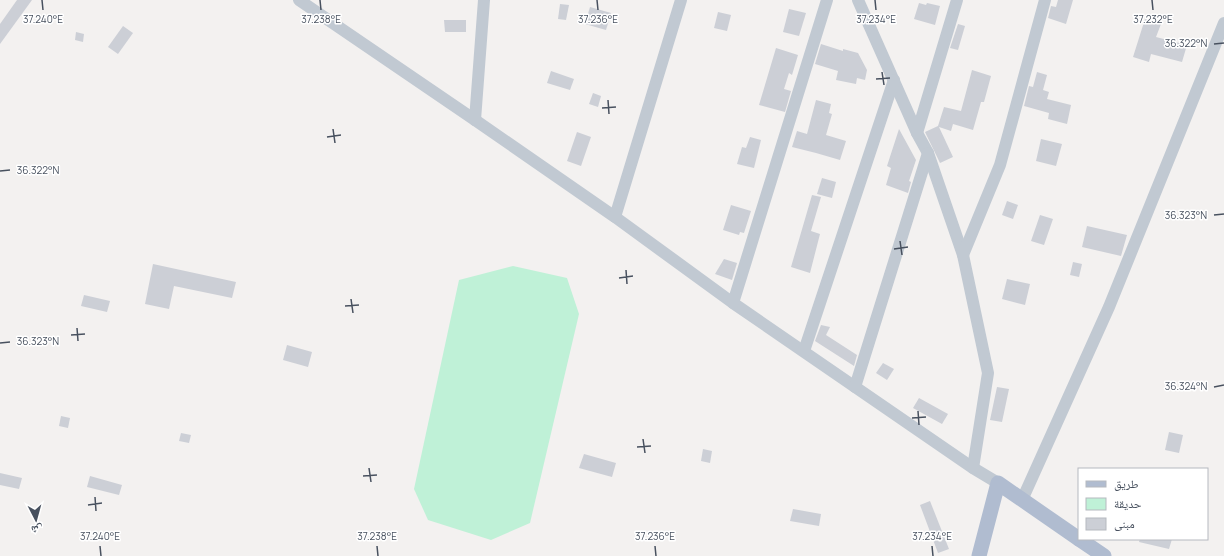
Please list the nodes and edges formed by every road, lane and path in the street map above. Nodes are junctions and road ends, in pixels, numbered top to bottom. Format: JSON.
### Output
{"nodes":[{"id":1,"x":299,"y":0,"type":"edge"},
{"id":2,"x":484,"y":0,"type":"edge"},
{"id":3,"x":681,"y":0,"type":"edge"},
{"id":4,"x":827,"y":0,"type":"edge"},
{"id":5,"x":858,"y":0,"type":"edge"},
{"id":6,"x":958,"y":0,"type":"edge"},
{"id":7,"x":1045,"y":0,"type":"edge"},
{"id":8,"x":1224,"y":23,"type":"edge"},
{"id":9,"x":894,"y":80,"type":"junction"},
{"id":10,"x":475,"y":120,"type":"junction"},
{"id":11,"x":917,"y":133,"type":"junction"},
{"id":12,"x":928,"y":153,"type":"junction"},
{"id":13,"x":615,"y":217,"type":"junction"},
{"id":14,"x":963,"y":255,"type":"junction"},
{"id":15,"x":733,"y":303,"type":"junction"},
{"id":16,"x":804,"y":352,"type":"junction"},
{"id":17,"x":855,"y":387,"type":"junction"},
{"id":18,"x":973,"y":468,"type":"junction"},
{"id":19,"x":998,"y":483,"type":"junction"},
{"id":20,"x":1022,"y":500,"type":"junction"},
{"id":21,"x":1078,"y":538,"type":"edge"},
{"id":22,"x":1080,"y":540,"type":"edge"},
{"id":23,"x":979,"y":556,"type":"edge"},
{"id":24,"x":1104,"y":556,"type":"edge"}],
"edges":[{"from":1,"to":10,"type":"street"},
{"from":2,"to":10,"type":"street"},
{"from":3,"to":13,"type":"street"},
{"from":4,"to":15,"type":"street"},
{"from":5,"to":9,"type":"street"},
{"from":6,"to":11,"type":"street"},
{"from":7,"to":14,"type":"street"},
{"from":8,"to":20,"type":"street"},
{"from":9,"to":11,"type":"street"},
{"from":9,"to":16,"type":"street"},
{"from":10,"to":13,"type":"street"},
{"from":11,"to":12,"type":"street"},
{"from":12,"to":14,"type":"street"},
{"from":12,"to":17,"type":"street"},
{"from":13,"to":15,"type":"street"},
{"from":14,"to":18,"type":"street"},
{"from":15,"to":16,"type":"street"},
{"from":16,"to":17,"type":"street"},
{"from":17,"to":18,"type":"street"},
{"from":18,"to":19,"type":"street"},
{"from":19,"to":20,"type":"main road"},
{"from":19,"to":23,"type":"main road"},
{"from":20,"to":21,"type":"main road"},
{"from":22,"to":24,"type":"main road"}]}
